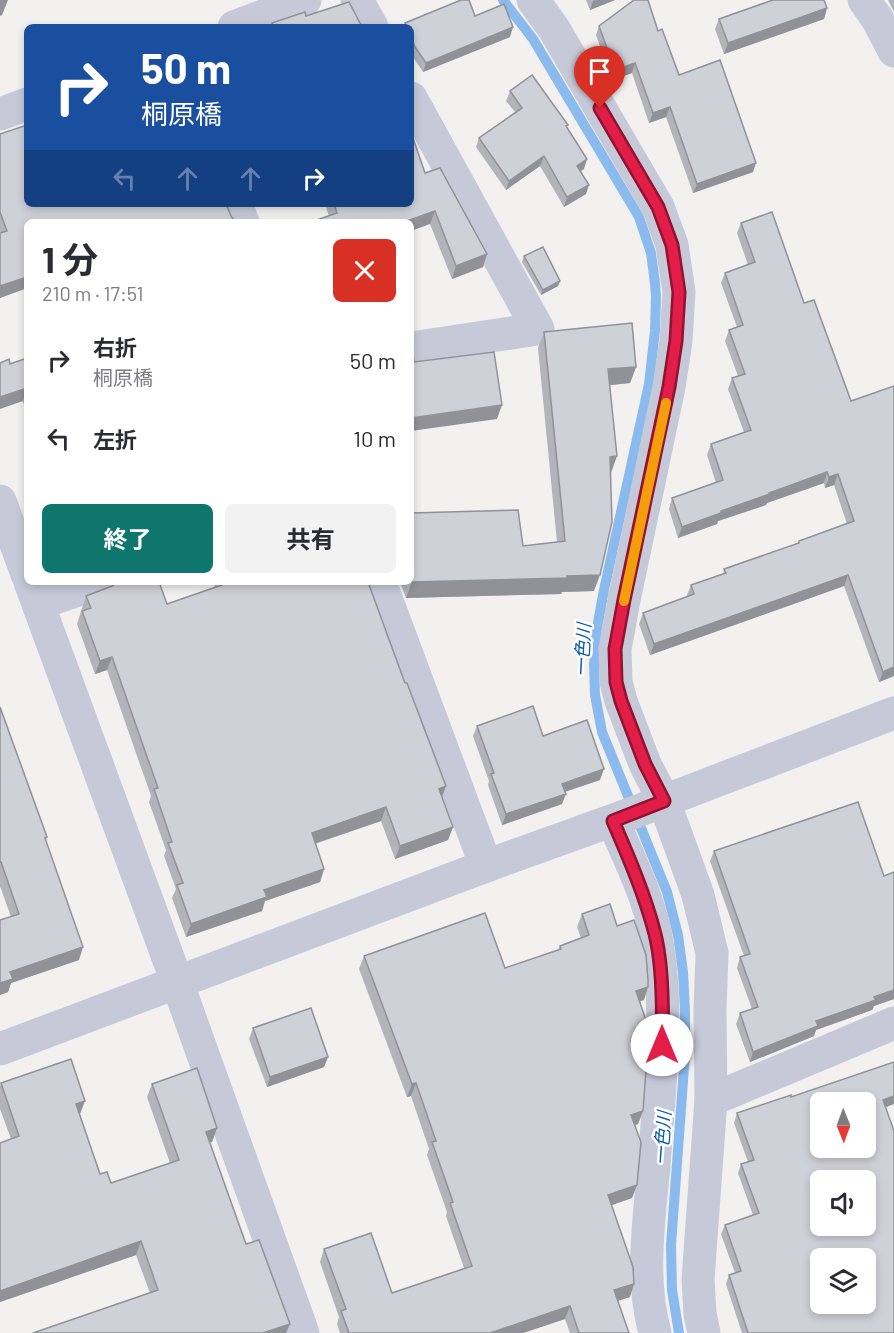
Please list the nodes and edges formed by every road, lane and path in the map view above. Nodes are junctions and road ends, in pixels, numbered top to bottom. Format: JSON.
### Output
{"nodes":[{"id":1,"x":305,"y":0,"type":"edge"},
{"id":2,"x":357,"y":0,"type":"edge"},
{"id":3,"x":533,"y":0,"type":"edge"},
{"id":4,"x":864,"y":0,"type":"edge"},
{"id":5,"x":242,"y":24,"type":"edge"},
{"id":6,"x":370,"y":24,"type":"edge"},
{"id":7,"x":894,"y":51,"type":"edge"},
{"id":8,"x":414,"y":103,"type":"edge"},
{"id":9,"x":24,"y":105,"type":"edge"},
{"id":10,"x":0,"y":114,"type":"edge"},
{"id":11,"x":414,"y":348,"type":"edge"},
{"id":12,"x":0,"y":501,"type":"edge"},
{"id":13,"x":24,"y":566,"type":"edge"},
{"id":14,"x":83,"y":585,"type":"edge"},
{"id":15,"x":381,"y":585,"type":"edge"},
{"id":16,"x":34,"y":593,"type":"edge"},
{"id":17,"x":894,"y":713,"type":"edge"},
{"id":18,"x":659,"y":803,"type":"junction"},
{"id":19,"x":618,"y":819,"type":"junction"},
{"id":20,"x":486,"y":866,"type":"junction"},
{"id":21,"x":177,"y":982,"type":"junction"},
{"id":22,"x":894,"y":1023,"type":"edge"},
{"id":23,"x":0,"y":1049,"type":"edge"},
{"id":24,"x":711,"y":1100,"type":"junction"},
{"id":25,"x":303,"y":1333,"type":"edge"},
{"id":26,"x":655,"y":1333,"type":"edge"},
{"id":27,"x":704,"y":1333,"type":"edge"}],
"edges":[{"from":1,"to":5,"type":"street"},
{"from":2,"to":6,"type":"street"},
{"from":3,"to":18,"type":"street"},
{"from":4,"to":7,"type":"street"},
{"from":8,"to":11,"type":"street"},
{"from":9,"to":10,"type":"street"},
{"from":12,"to":13,"type":"street"},
{"from":14,"to":16,"type":"street"},
{"from":15,"to":20,"type":"street"},
{"from":16,"to":21,"type":"street"},
{"from":17,"to":18,"type":"street"},
{"from":18,"to":19,"type":"street"},
{"from":18,"to":24,"type":"street"},
{"from":19,"to":20,"type":"street"},
{"from":19,"to":26,"type":"street"},
{"from":20,"to":21,"type":"street"},
{"from":21,"to":23,"type":"street"},
{"from":21,"to":25,"type":"street"},
{"from":22,"to":24,"type":"street"},
{"from":24,"to":27,"type":"street"}]}
